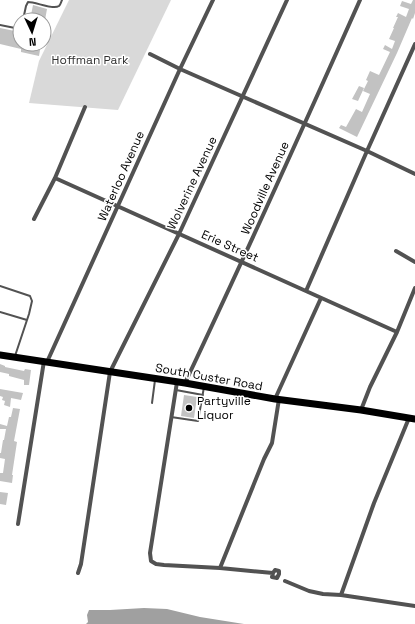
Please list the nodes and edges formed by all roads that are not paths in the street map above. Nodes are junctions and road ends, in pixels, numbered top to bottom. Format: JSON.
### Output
{"nodes":[{"id":1,"x":62,"y":0,"type":"edge"},
{"id":2,"x":213,"y":0,"type":"edge"},
{"id":3,"x":287,"y":0,"type":"edge"},
{"id":4,"x":360,"y":0,"type":"edge"},
{"id":5,"x":24,"y":12,"type":"edge"},
{"id":6,"x":0,"y":25,"type":"edge"},
{"id":7,"x":12,"y":27,"type":"edge"},
{"id":8,"x":415,"y":44,"type":"edge"},
{"id":9,"x":150,"y":54,"type":"dead end"},
{"id":10,"x":180,"y":69,"type":"junction"},
{"id":11,"x":242,"y":96,"type":"junction"},
{"id":12,"x":85,"y":107,"type":"dead end"},
{"id":13,"x":305,"y":124,"type":"junction"},
{"id":14,"x":367,"y":151,"type":"junction"},
{"id":15,"x":415,"y":174,"type":"edge"},
{"id":16,"x":55,"y":178,"type":"junction"},
{"id":17,"x":118,"y":206,"type":"junction"},
{"id":18,"x":34,"y":219,"type":"dead end"},
{"id":19,"x":179,"y":234,"type":"junction"},
{"id":20,"x":396,"y":251,"type":"dead end"},
{"id":21,"x":415,"y":262,"type":"edge"},
{"id":22,"x":242,"y":263,"type":"junction"},
{"id":23,"x":0,"y":286,"type":"edge"},
{"id":24,"x":415,"y":288,"type":"edge"},
{"id":25,"x":306,"y":291,"type":"junction"},
{"id":26,"x":321,"y":298,"type":"junction"},
{"id":27,"x":0,"y":312,"type":"edge"},
{"id":28,"x":27,"y":320,"type":"junction"},
{"id":29,"x":397,"y":332,"type":"junction"},
{"id":30,"x":0,"y":355,"type":"edge"},
{"id":31,"x":15,"y":357,"type":"junction"},
{"id":32,"x":46,"y":361,"type":"junction"},
{"id":33,"x":110,"y":372,"type":"junction"},
{"id":34,"x":156,"y":379,"type":"junction"},
{"id":35,"x":177,"y":382,"type":"junction"},
{"id":36,"x":185,"y":383,"type":"junction"},
{"id":37,"x":204,"y":386,"type":"junction"},
{"id":38,"x":176,"y":390,"type":"junction"},
{"id":39,"x":202,"y":395,"type":"junction"},
{"id":40,"x":277,"y":399,"type":"junction"},
{"id":41,"x":152,"y":403,"type":"dead end"},
{"id":42,"x":361,"y":410,"type":"junction"},
{"id":43,"x":171,"y":417,"type":"junction"},
{"id":44,"x":412,"y":418,"type":"edge"},
{"id":45,"x":18,"y":524,"type":"dead end"},
{"id":46,"x":220,"y":568,"type":"junction"},
{"id":47,"x":78,"y":573,"type":"dead end"},
{"id":48,"x":274,"y":573,"type":"dead end"},
{"id":49,"x":285,"y":581,"type":"dead end"},
{"id":50,"x":341,"y":595,"type":"junction"},
{"id":51,"x":415,"y":606,"type":"edge"}],
"edges":[{"from":1,"to":5,"type":"lane"},
{"from":2,"to":10,"type":"street","name":"Waterloo Avenue"},
{"from":3,"to":11,"type":"street","name":"Wolverine Avenue"},
{"from":4,"to":13,"type":"street","name":"Woodville Avenue"},
{"from":6,"to":7,"type":"lane"},
{"from":8,"to":14,"type":"street"},
{"from":9,"to":10,"type":"street"},
{"from":10,"to":11,"type":"street"},
{"from":10,"to":17,"type":"street","name":"Waterloo Avenue"},
{"from":11,"to":13,"type":"street"},
{"from":11,"to":19,"type":"street","name":"Wolverine Avenue"},
{"from":12,"to":16,"type":"street"},
{"from":13,"to":14,"type":"street"},
{"from":13,"to":22,"type":"street","name":"Woodville Avenue"},
{"from":14,"to":15,"type":"street"},
{"from":14,"to":25,"type":"street"},
{"from":16,"to":17,"type":"street","name":"Erie Street"},
{"from":16,"to":18,"type":"street"},
{"from":17,"to":19,"type":"street","name":"Erie Street"},
{"from":17,"to":32,"type":"street","name":"Waterloo Avenue"},
{"from":19,"to":22,"type":"street","name":"Erie Street"},
{"from":19,"to":33,"type":"street","name":"Wolverine Avenue"},
{"from":20,"to":21,"type":"street"},
{"from":22,"to":25,"type":"street","name":"Erie Street"},
{"from":22,"to":36,"type":"street","name":"Woodville Avenue"},
{"from":23,"to":28,"type":"lane"},
{"from":24,"to":29,"type":"street"},
{"from":25,"to":26,"type":"street","name":"Erie Street"},
{"from":26,"to":29,"type":"street","name":"Erie Street"},
{"from":26,"to":40,"type":"street"},
{"from":27,"to":28,"type":"lane"},
{"from":28,"to":31,"type":"lane"},
{"from":29,"to":42,"type":"street"},
{"from":30,"to":31,"type":"main road","name":"South Custer Road"},
{"from":31,"to":32,"type":"main road","name":"South Custer Road"},
{"from":32,"to":33,"type":"main road","name":"South Custer Road"},
{"from":32,"to":45,"type":"street","name":"Waterloo Avenue"},
{"from":33,"to":34,"type":"main road","name":"South Custer Road"},
{"from":33,"to":47,"type":"street","name":"Wolverine Avenue"},
{"from":34,"to":35,"type":"main road","name":"South Custer Road"},
{"from":34,"to":41,"type":"lane"},
{"from":35,"to":36,"type":"main road","name":"South Custer Road"},
{"from":35,"to":38,"type":"street"},
{"from":36,"to":37,"type":"main road","name":"South Custer Road"},
{"from":37,"to":39,"type":"lane"},
{"from":37,"to":40,"type":"main road","name":"South Custer Road"},
{"from":38,"to":39,"type":"lane"},
{"from":38,"to":43,"type":"street"},
{"from":39,"to":43,"type":"lane"},
{"from":40,"to":42,"type":"main road","name":"South Custer Road"},
{"from":40,"to":46,"type":"street"},
{"from":42,"to":44,"type":"main road","name":"South Custer Road"},
{"from":43,"to":46,"type":"street"},
{"from":44,"to":50,"type":"street"},
{"from":46,"to":48,"type":"street"},
{"from":49,"to":50,"type":"street"},
{"from":50,"to":51,"type":"street"}]}
